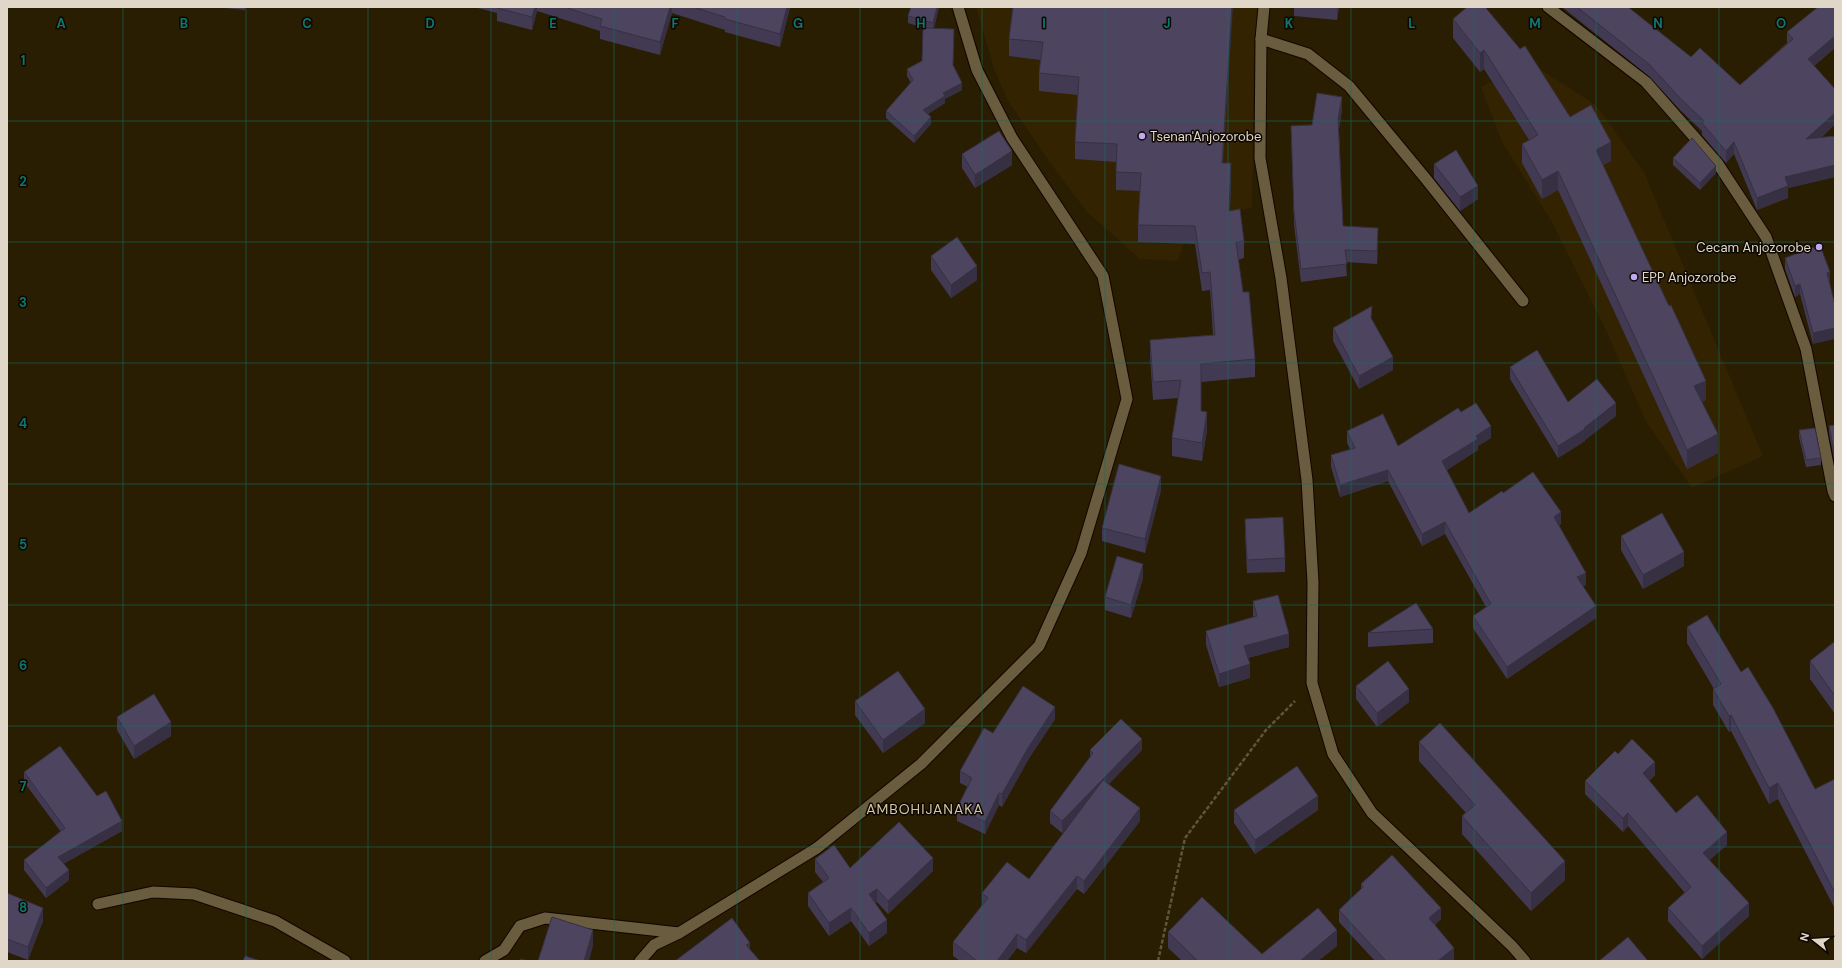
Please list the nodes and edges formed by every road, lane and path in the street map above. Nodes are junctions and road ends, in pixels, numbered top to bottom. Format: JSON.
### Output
{"nodes":[{"id":1,"x":958,"y":7,"type":"edge"},
{"id":2,"x":1264,"y":7,"type":"edge"},
{"id":3,"x":1548,"y":7,"type":"edge"},
{"id":4,"x":1262,"y":39,"type":"junction"},
{"id":5,"x":1523,"y":301,"type":"dead end"},
{"id":6,"x":1835,"y":496,"type":"edge"},
{"id":7,"x":1312,"y":683,"type":"junction"},
{"id":8,"x":98,"y":904,"type":"dead end"},
{"id":9,"x":679,"y":933,"type":"junction"},
{"id":10,"x":345,"y":961,"type":"edge"},
{"id":11,"x":485,"y":961,"type":"edge"},
{"id":12,"x":640,"y":961,"type":"edge"},
{"id":13,"x":1158,"y":961,"type":"edge"},
{"id":14,"x":1525,"y":961,"type":"edge"}],
"edges":[{"from":1,"to":9,"type":"street"},
{"from":2,"to":4,"type":"street"},
{"from":3,"to":6,"type":"street"},
{"from":4,"to":5,"type":"street"},
{"from":4,"to":7,"type":"street"},
{"from":7,"to":13,"type":"path"},
{"from":7,"to":14,"type":"street"},
{"from":8,"to":10,"type":"street"},
{"from":9,"to":11,"type":"street"},
{"from":9,"to":12,"type":"street"}]}
